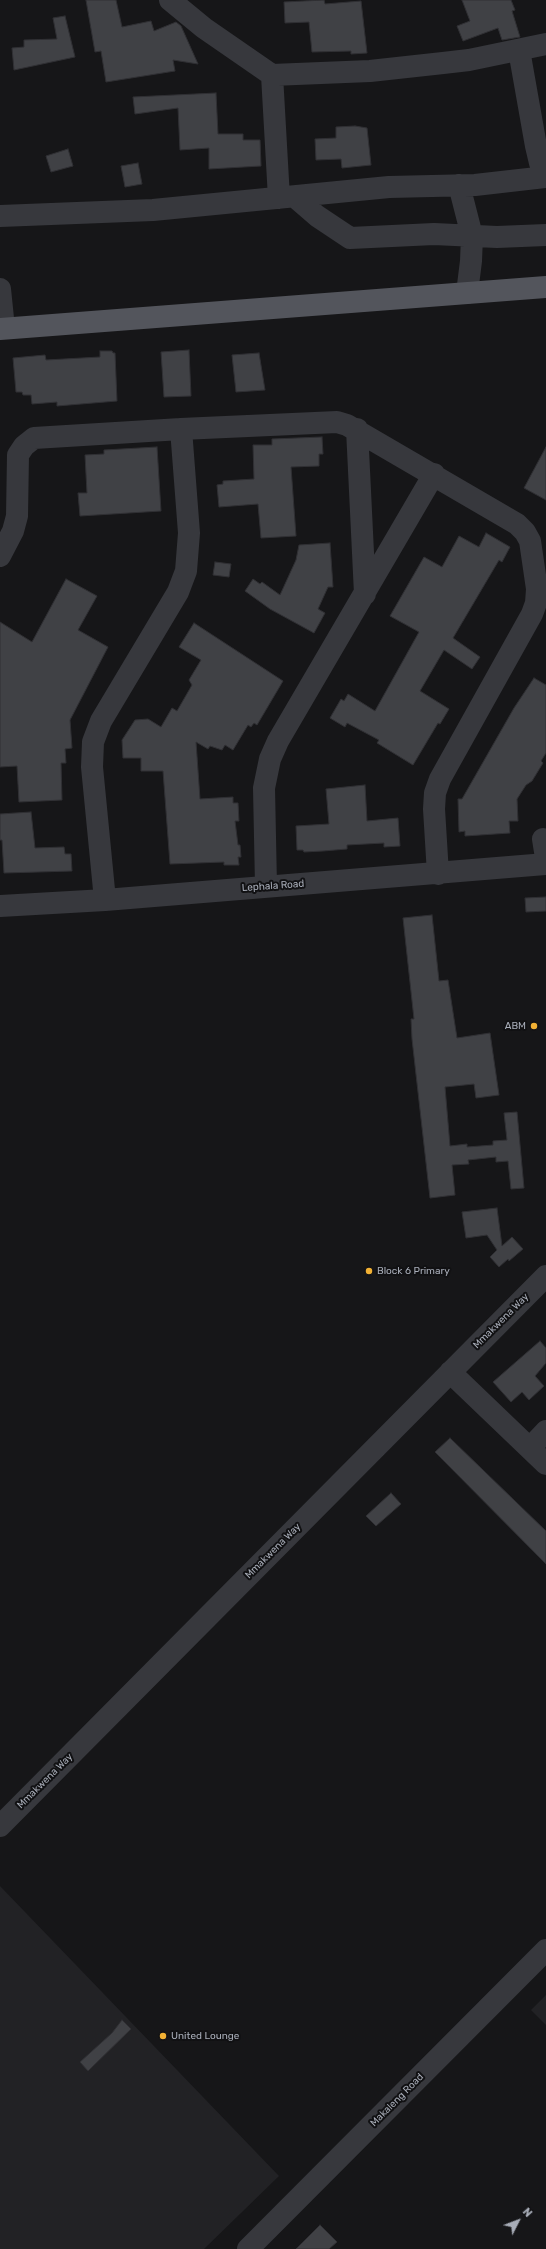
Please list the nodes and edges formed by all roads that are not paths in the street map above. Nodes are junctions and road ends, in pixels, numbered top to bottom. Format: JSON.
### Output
{"nodes":[{"id":1,"x":170,"y":0,"type":"edge"},
{"id":2,"x":546,"y":44,"type":"edge"},
{"id":3,"x":519,"y":50,"type":"junction"},
{"id":4,"x":272,"y":75,"type":"junction"},
{"id":5,"x":546,"y":176,"type":"edge"},
{"id":6,"x":459,"y":186,"type":"junction"},
{"id":7,"x":287,"y":197,"type":"junction"},
{"id":8,"x":0,"y":216,"type":"edge"},
{"id":9,"x":546,"y":235,"type":"edge"},
{"id":10,"x":472,"y":236,"type":"junction"},
{"id":11,"x":546,"y":286,"type":"edge"},
{"id":12,"x":0,"y":289,"type":"edge"},
{"id":13,"x":467,"y":293,"type":"junction"},
{"id":14,"x":2,"y":328,"type":"edge"},
{"id":15,"x":181,"y":429,"type":"junction"},
{"id":16,"x":357,"y":429,"type":"junction"},
{"id":17,"x":434,"y":474,"type":"junction"},
{"id":18,"x":0,"y":556,"type":"edge"},
{"id":19,"x":365,"y":594,"type":"junction"},
{"id":20,"x":546,"y":864,"type":"edge"},
{"id":21,"x":438,"y":874,"type":"junction"},
{"id":22,"x":266,"y":886,"type":"junction"},
{"id":23,"x":105,"y":900,"type":"junction"},
{"id":24,"x":0,"y":906,"type":"edge"},
{"id":25,"x":546,"y":1276,"type":"edge"},
{"id":26,"x":450,"y":1372,"type":"junction"},
{"id":27,"x":546,"y":1431,"type":"edge"},
{"id":28,"x":530,"y":1448,"type":"junction"},
{"id":29,"x":546,"y":1464,"type":"edge"},
{"id":30,"x":0,"y":1826,"type":"edge"},
{"id":31,"x":546,"y":1950,"type":"edge"},
{"id":32,"x":248,"y":2249,"type":"edge"}],
"edges":[{"from":1,"to":4,"type":"street"},
{"from":2,"to":3,"type":"street"},
{"from":3,"to":4,"type":"street"},
{"from":3,"to":5,"type":"street"},
{"from":4,"to":7,"type":"street"},
{"from":5,"to":6,"type":"street"},
{"from":6,"to":7,"type":"street"},
{"from":6,"to":10,"type":"street"},
{"from":7,"to":8,"type":"street"},
{"from":7,"to":10,"type":"street"},
{"from":9,"to":10,"type":"street"},
{"from":10,"to":13,"type":"street"},
{"from":11,"to":13,"type":"main road"},
{"from":12,"to":14,"type":"street"},
{"from":13,"to":14,"type":"main road"},
{"from":15,"to":16,"type":"street"},
{"from":15,"to":18,"type":"street"},
{"from":15,"to":23,"type":"street"},
{"from":16,"to":17,"type":"street"},
{"from":16,"to":19,"type":"street"},
{"from":17,"to":19,"type":"street"},
{"from":17,"to":21,"type":"street"},
{"from":19,"to":22,"type":"street"},
{"from":20,"to":21,"type":"street","name":"Lephala Road"},
{"from":21,"to":22,"type":"street","name":"Lephala Road"},
{"from":22,"to":23,"type":"street","name":"Lephala Road"},
{"from":23,"to":24,"type":"street","name":"Lephala Road"},
{"from":25,"to":26,"type":"street","name":"Mmakwena Way"},
{"from":26,"to":28,"type":"street"},
{"from":26,"to":30,"type":"street","name":"Mmakwena Way"},
{"from":27,"to":28,"type":"street"},
{"from":28,"to":29,"type":"street"},
{"from":31,"to":32,"type":"street","name":"Makaleng Road"}]}
